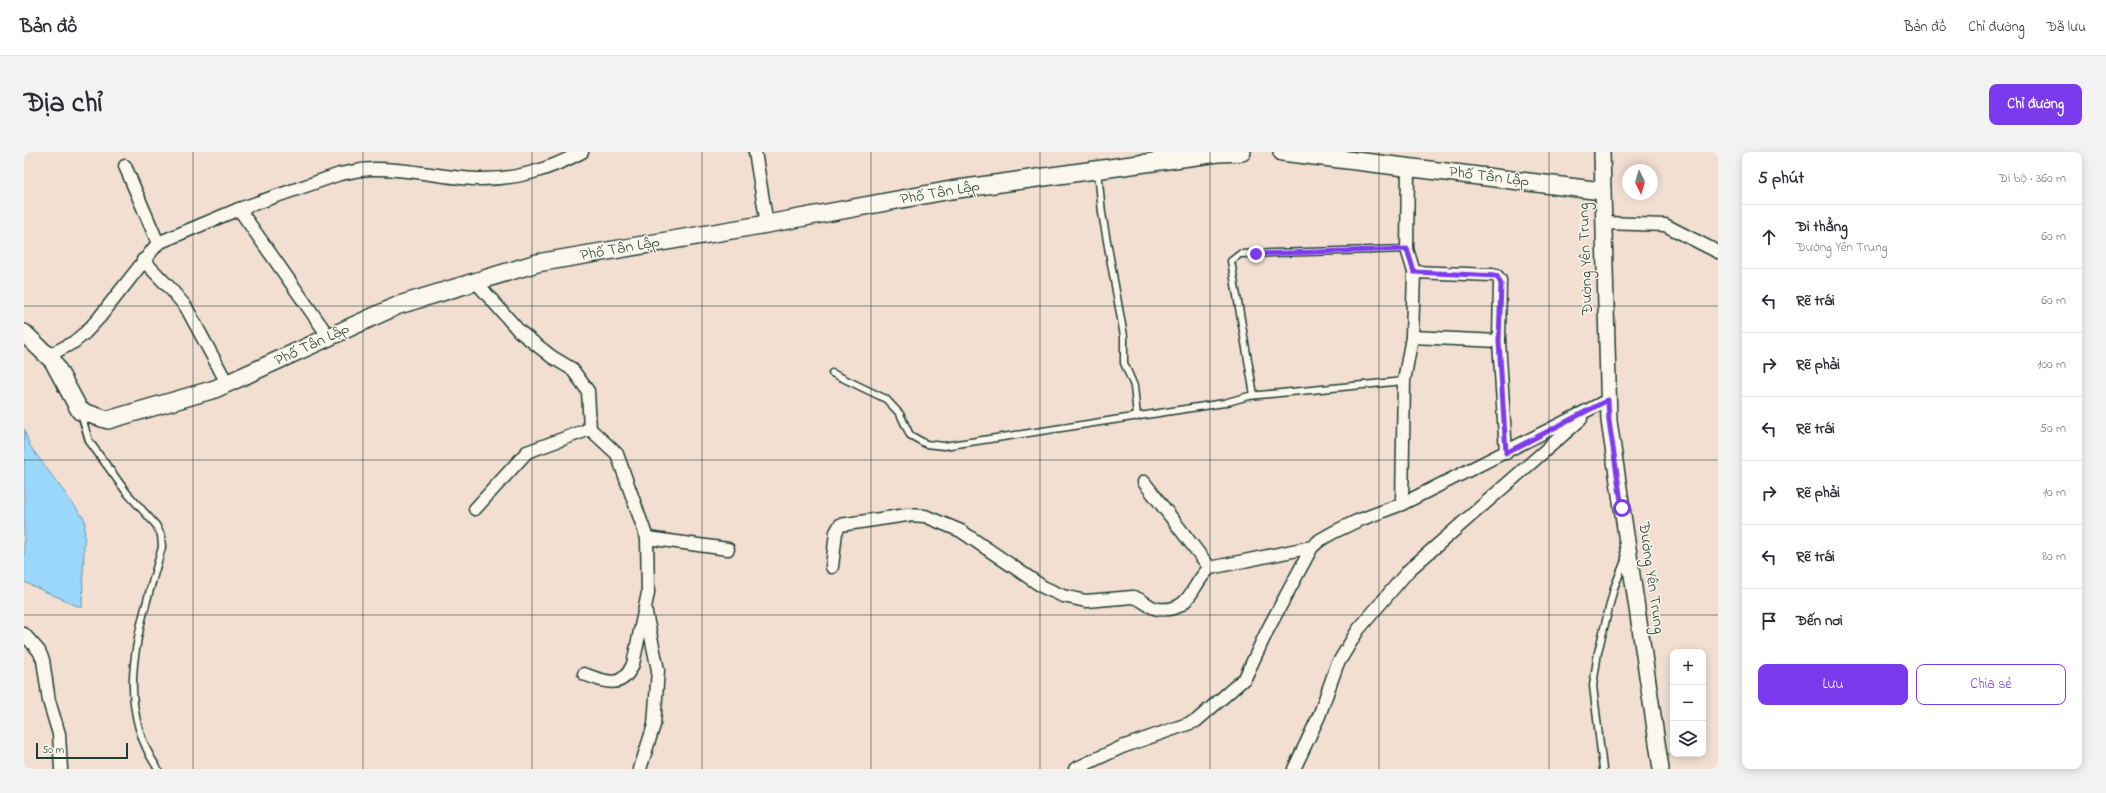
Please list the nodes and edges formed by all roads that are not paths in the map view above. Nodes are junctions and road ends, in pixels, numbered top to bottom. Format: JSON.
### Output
{"nodes":[{"id":1,"x":582,"y":152,"type":"edge"},
{"id":2,"x":755,"y":152,"type":"edge"},
{"id":3,"x":1242,"y":152,"type":"edge"},
{"id":4,"x":1282,"y":152,"type":"edge"},
{"id":5,"x":1602,"y":152,"type":"edge"},
{"id":6,"x":125,"y":166,"type":"dead end"},
{"id":7,"x":1408,"y":167,"type":"junction"},
{"id":8,"x":1098,"y":170,"type":"junction"},
{"id":9,"x":1602,"y":191,"type":"junction"},
{"id":10,"x":238,"y":210,"type":"junction"},
{"id":11,"x":1604,"y":223,"type":"junction"},
{"id":12,"x":766,"y":224,"type":"junction"},
{"id":13,"x":158,"y":242,"type":"junction"},
{"id":14,"x":1407,"y":249,"type":"junction"},
{"id":15,"x":1718,"y":252,"type":"edge"},
{"id":16,"x":143,"y":260,"type":"junction"},
{"id":17,"x":1414,"y":272,"type":"junction"},
{"id":18,"x":476,"y":282,"type":"junction"},
{"id":19,"x":24,"y":333,"type":"edge"},
{"id":20,"x":329,"y":337,"type":"junction"},
{"id":21,"x":1412,"y":337,"type":"junction"},
{"id":22,"x":1499,"y":341,"type":"junction"},
{"id":23,"x":50,"y":358,"type":"junction"},
{"id":24,"x":832,"y":373,"type":"dead end"},
{"id":25,"x":1404,"y":381,"type":"junction"},
{"id":26,"x":227,"y":384,"type":"junction"},
{"id":27,"x":1254,"y":396,"type":"junction"},
{"id":28,"x":1602,"y":403,"type":"junction"},
{"id":29,"x":80,"y":411,"type":"junction"},
{"id":30,"x":1137,"y":417,"type":"junction"},
{"id":31,"x":590,"y":429,"type":"junction"},
{"id":32,"x":1506,"y":453,"type":"junction"},
{"id":33,"x":1144,"y":482,"type":"dead end"},
{"id":34,"x":1402,"y":504,"type":"junction"},
{"id":35,"x":475,"y":509,"type":"dead end"},
{"id":36,"x":647,"y":538,"type":"junction"},
{"id":37,"x":1312,"y":547,"type":"junction"},
{"id":38,"x":728,"y":549,"type":"dead end"},
{"id":39,"x":1628,"y":551,"type":"junction"},
{"id":40,"x":832,"y":567,"type":"dead end"},
{"id":41,"x":1210,"y":568,"type":"junction"},
{"id":42,"x":646,"y":610,"type":"junction"},
{"id":43,"x":24,"y":634,"type":"edge"},
{"id":44,"x":584,"y":674,"type":"dead end"},
{"id":45,"x":61,"y":769,"type":"edge"},
{"id":46,"x":158,"y":769,"type":"edge"},
{"id":47,"x":640,"y":769,"type":"edge"},
{"id":48,"x":1075,"y":769,"type":"edge"},
{"id":49,"x":1294,"y":769,"type":"edge"},
{"id":50,"x":1603,"y":769,"type":"edge"},
{"id":51,"x":1661,"y":769,"type":"edge"}],
"edges":[{"from":1,"to":10,"type":"street"},
{"from":2,"to":12,"type":"street"},
{"from":3,"to":8,"type":"main road","name":"Phố Tân Lập"},
{"from":4,"to":7,"type":"main road","name":"Phố Tân Lập"},
{"from":5,"to":9,"type":"street","name":"Đường Yên Trung"},
{"from":6,"to":13,"type":"street"},
{"from":7,"to":9,"type":"main road","name":"Phố Tân Lập"},
{"from":7,"to":14,"type":"street"},
{"from":8,"to":12,"type":"main road","name":"Phố Tân Lập"},
{"from":8,"to":30,"type":"lane"},
{"from":9,"to":11,"type":"street","name":"Đường Yên Trung"},
{"from":10,"to":13,"type":"street"},
{"from":10,"to":20,"type":"street"},
{"from":11,"to":15,"type":"street"},
{"from":11,"to":28,"type":"street","name":"Đường Yên Trung"},
{"from":12,"to":18,"type":"main road","name":"Phố Tân Lập"},
{"from":13,"to":16,"type":"street"},
{"from":14,"to":17,"type":"street"},
{"from":14,"to":27,"type":"lane"},
{"from":16,"to":23,"type":"street"},
{"from":16,"to":26,"type":"street"},
{"from":17,"to":21,"type":"street"},
{"from":17,"to":22,"type":"street"},
{"from":18,"to":20,"type":"main road","name":"Phố Tân Lập"},
{"from":18,"to":31,"type":"street"},
{"from":19,"to":23,"type":"main road"},
{"from":20,"to":26,"type":"main road","name":"Phố Tân Lập"},
{"from":21,"to":22,"type":"street"},
{"from":21,"to":25,"type":"street"},
{"from":22,"to":32,"type":"street"},
{"from":23,"to":29,"type":"main road"},
{"from":24,"to":30,"type":"lane"},
{"from":25,"to":27,"type":"lane"},
{"from":25,"to":34,"type":"street"},
{"from":26,"to":29,"type":"main road","name":"Phố Tân Lập"},
{"from":27,"to":30,"type":"lane"},
{"from":28,"to":32,"type":"street"},
{"from":28,"to":39,"type":"street","name":"Đường Yên Trung"},
{"from":28,"to":49,"type":"street"},
{"from":29,"to":46,"type":"lane"},
{"from":31,"to":35,"type":"street"},
{"from":31,"to":36,"type":"street"},
{"from":32,"to":34,"type":"street"},
{"from":33,"to":41,"type":"street"},
{"from":34,"to":37,"type":"street"},
{"from":36,"to":38,"type":"street"},
{"from":36,"to":42,"type":"street"},
{"from":37,"to":41,"type":"street"},
{"from":37,"to":48,"type":"street"},
{"from":39,"to":50,"type":"lane"},
{"from":39,"to":51,"type":"street","name":"Đường Yên Trung"},
{"from":40,"to":41,"type":"street"},
{"from":42,"to":44,"type":"street"},
{"from":42,"to":47,"type":"street"},
{"from":43,"to":45,"type":"street"}]}
